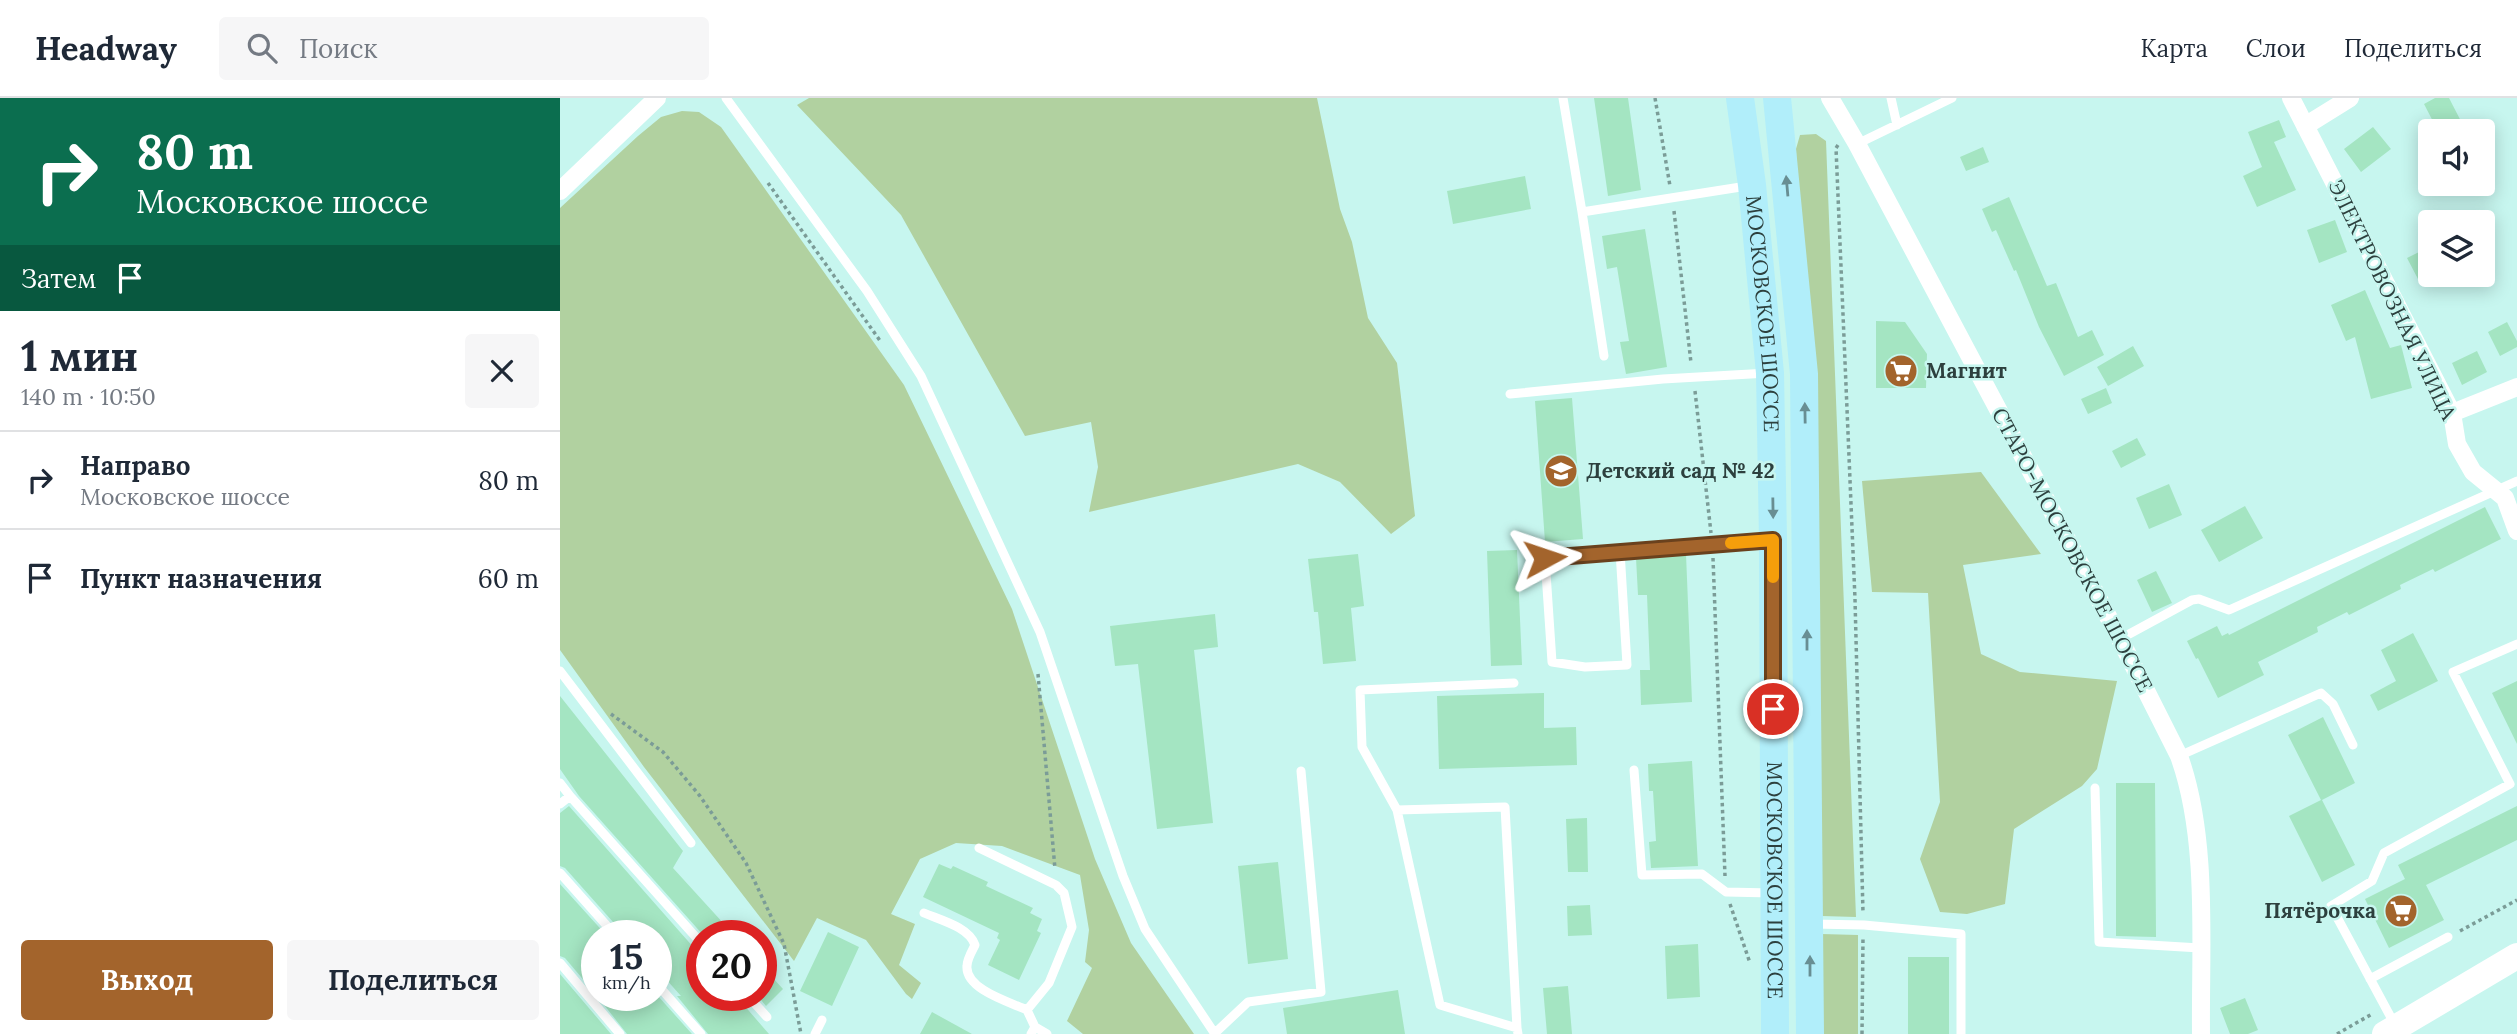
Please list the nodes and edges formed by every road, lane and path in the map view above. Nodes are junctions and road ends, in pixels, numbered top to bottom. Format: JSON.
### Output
{"nodes":[{"id":1,"x":657,"y":98,"type":"edge"},
{"id":2,"x":726,"y":98,"type":"edge"},
{"id":3,"x":1563,"y":98,"type":"edge"},
{"id":4,"x":1740,"y":98,"type":"edge"},
{"id":5,"x":1777,"y":98,"type":"edge"},
{"id":6,"x":1830,"y":98,"type":"edge"},
{"id":7,"x":1891,"y":98,"type":"edge"},
{"id":8,"x":1952,"y":98,"type":"edge"},
{"id":9,"x":2291,"y":98,"type":"edge"},
{"id":10,"x":2350,"y":98,"type":"edge"},
{"id":11,"x":1897,"y":125,"type":"junction"},
{"id":12,"x":2305,"y":126,"type":"junction"},
{"id":13,"x":1847,"y":127,"type":"junction"},
{"id":14,"x":1857,"y":144,"type":"junction"},
{"id":15,"x":767,"y":181,"type":"dead end"},
{"id":16,"x":1752,"y":185,"type":"junction"},
{"id":17,"x":560,"y":191,"type":"edge"},
{"id":18,"x":1582,"y":212,"type":"junction"},
{"id":19,"x":887,"y":351,"type":"dead end"},
{"id":20,"x":1605,"y":356,"type":"dead end"},
{"id":21,"x":1770,"y":373,"type":"junction"},
{"id":22,"x":2517,"y":387,"type":"edge"},
{"id":23,"x":1510,"y":394,"type":"dead end"},
{"id":24,"x":2452,"y":413,"type":"junction"},
{"id":25,"x":2517,"y":481,"type":"edge"},
{"id":26,"x":2495,"y":490,"type":"junction"},
{"id":27,"x":2517,"y":531,"type":"edge"},
{"id":28,"x":1773,"y":540,"type":"junction"},
{"id":29,"x":1620,"y":551,"type":"junction"},
{"id":30,"x":2120,"y":639,"type":"junction"},
{"id":31,"x":2517,"y":644,"type":"edge"},
{"id":32,"x":560,"y":671,"type":"edge"},
{"id":33,"x":1514,"y":683,"type":"dead end"},
{"id":34,"x":1046,"y":686,"type":"dead end"},
{"id":35,"x":584,"y":701,"type":"junction"},
{"id":36,"x":2354,"y":745,"type":"dead end"},
{"id":37,"x":2179,"y":756,"type":"junction"},
{"id":38,"x":1634,"y":769,"type":"dead end"},
{"id":39,"x":1301,"y":771,"type":"dead end"},
{"id":40,"x":560,"y":783,"type":"edge"},
{"id":41,"x":2095,"y":788,"type":"dead end"},
{"id":42,"x":570,"y":796,"type":"junction"},
{"id":43,"x":560,"y":804,"type":"edge"},
{"id":44,"x":1397,"y":810,"type":"junction"},
{"id":45,"x":691,"y":843,"type":"dead end"},
{"id":46,"x":979,"y":848,"type":"dead end"},
{"id":47,"x":560,"y":873,"type":"edge"},
{"id":48,"x":1056,"y":885,"type":"junction"},
{"id":49,"x":1774,"y":893,"type":"junction"},
{"id":50,"x":2517,"y":900,"type":"edge"},
{"id":51,"x":924,"y":913,"type":"dead end"},
{"id":52,"x":602,"y":920,"type":"edge"},
{"id":53,"x":1810,"y":924,"type":"junction"},
{"id":54,"x":1864,"y":925,"type":"junction"},
{"id":55,"x":686,"y":926,"type":"edge"},
{"id":56,"x":2448,"y":937,"type":"joint"},
{"id":57,"x":2200,"y":947,"type":"junction"},
{"id":58,"x":2517,"y":957,"type":"edge"},
{"id":59,"x":560,"y":963,"type":"edge"},
{"id":60,"x":2370,"y":979,"type":"junction"},
{"id":61,"x":672,"y":1000,"type":"edge"},
{"id":62,"x":1027,"y":1010,"type":"junction"},
{"id":63,"x":762,"y":1011,"type":"edge"},
{"id":64,"x":767,"y":1017,"type":"dead end"},
{"id":65,"x":822,"y":1020,"type":"dead end"},
{"id":66,"x":2389,"y":1023,"type":"edge"},
{"id":67,"x":1033,"y":1030,"type":"edge"},
{"id":68,"x":1517,"y":1031,"type":"edge"},
{"id":69,"x":620,"y":1034,"type":"edge"},
{"id":70,"x":701,"y":1034,"type":"edge"},
{"id":71,"x":801,"y":1034,"type":"edge"},
{"id":72,"x":816,"y":1034,"type":"edge"},
{"id":73,"x":1047,"y":1034,"type":"edge"},
{"id":74,"x":1215,"y":1034,"type":"edge"},
{"id":75,"x":1775,"y":1034,"type":"edge"},
{"id":76,"x":1810,"y":1034,"type":"edge"},
{"id":77,"x":1863,"y":1034,"type":"edge"},
{"id":78,"x":1961,"y":1034,"type":"edge"},
{"id":79,"x":2201,"y":1034,"type":"edge"},
{"id":80,"x":2337,"y":1034,"type":"edge"}],
"edges":[{"from":1,"to":17,"type":"street"},
{"from":2,"to":74,"type":"lane"},
{"from":3,"to":18,"type":"lane"},
{"from":4,"to":16,"type":"main road","name":"МОСКОВСКОЕ ШОССЕ"},
{"from":53,"to":5,"type":"main road","name":"МОСКОВСКОЕ ШОССЕ","one_way":true},
{"from":6,"to":13,"type":"street","name":"СТАРО-МОСКОВСКОЕ ШОССЕ"},
{"from":7,"to":11,"type":"lane"},
{"from":8,"to":11,"type":"lane"},
{"from":9,"to":12,"type":"street","name":"ЭЛЕКТРОВОЗНАЯ УЛИЦА"},
{"from":10,"to":12,"type":"street"},
{"from":11,"to":14,"type":"lane"},
{"from":12,"to":24,"type":"street","name":"ЭЛЕКТРОВОЗНАЯ УЛИЦА"},
{"from":13,"to":14,"type":"street","name":"СТАРО-МОСКОВСКОЕ ШОССЕ"},
{"from":13,"to":54,"type":"path"},
{"from":14,"to":30,"type":"street","name":"СТАРО-МОСКОВСКОЕ ШОССЕ"},
{"from":15,"to":19,"type":"path"},
{"from":16,"to":18,"type":"lane"},
{"from":16,"to":21,"type":"main road","name":"МОСКОВСКОЕ ШОССЕ"},
{"from":18,"to":20,"type":"lane"},
{"from":21,"to":23,"type":"lane"},
{"from":21,"to":28,"type":"main road","name":"МОСКОВСКОЕ ШОССЕ","one_way":true},
{"from":22,"to":24,"type":"street"},
{"from":24,"to":26,"type":"street","name":"ЭЛЕКТРОВОЗНАЯ УЛИЦА"},
{"from":25,"to":26,"type":"lane"},
{"from":26,"to":27,"type":"street","name":"ЭЛЕКТРОВОЗНАЯ УЛИЦА"},
{"from":26,"to":30,"type":"lane"},
{"from":28,"to":29,"type":"lane"},
{"from":28,"to":49,"type":"main road","name":"МОСКОВСКОЕ ШОССЕ"},
{"from":29,"to":29,"type":"lane"},
{"from":30,"to":37,"type":"street","name":"СТАРО-МОСКОВСКОЕ ШОССЕ"},
{"from":31,"to":60,"type":"lane"},
{"from":32,"to":35,"type":"lane"},
{"from":33,"to":44,"type":"lane"},
{"from":34,"to":48,"type":"path"},
{"from":35,"to":45,"type":"lane"},
{"from":35,"to":71,"type":"path"},
{"from":36,"to":37,"type":"lane"},
{"from":37,"to":57,"type":"street","name":"СТАРО-МОСКОВСКОЕ ШОССЕ"},
{"from":38,"to":49,"type":"lane"},
{"from":39,"to":74,"type":"lane"},
{"from":40,"to":42,"type":"lane"},
{"from":41,"to":57,"type":"lane"},
{"from":42,"to":43,"type":"lane"},
{"from":42,"to":55,"type":"lane"},
{"from":44,"to":68,"type":"lane"},
{"from":44,"to":68,"type":"lane"},
{"from":46,"to":48,"type":"lane"},
{"from":47,"to":52,"type":"lane"},
{"from":48,"to":62,"type":"lane"},
{"from":49,"to":75,"type":"main road","name":"МОСКОВСКОЕ ШОССЕ"},
{"from":50,"to":56,"type":"path"},
{"from":51,"to":62,"type":"lane"},
{"from":53,"to":54,"type":"lane"},
{"from":76,"to":53,"type":"main road","name":"МОСКОВСКОЕ ШОССЕ","one_way":true},
{"from":54,"to":77,"type":"path"},
{"from":54,"to":78,"type":"lane"},
{"from":56,"to":60,"type":"lane"},
{"from":57,"to":79,"type":"street","name":"СТАРО-МОСКОВСКОЕ ШОССЕ"},
{"from":58,"to":66,"type":"main road"},
{"from":59,"to":69,"type":"lane"},
{"from":60,"to":66,"type":"lane"},
{"from":61,"to":70,"type":"lane"},
{"from":62,"to":67,"type":"lane"},
{"from":63,"to":64,"type":"lane"},
{"from":65,"to":72,"type":"lane"},
{"from":66,"to":80,"type":"path"},
{"from":67,"to":73,"type":"lane"}]}
